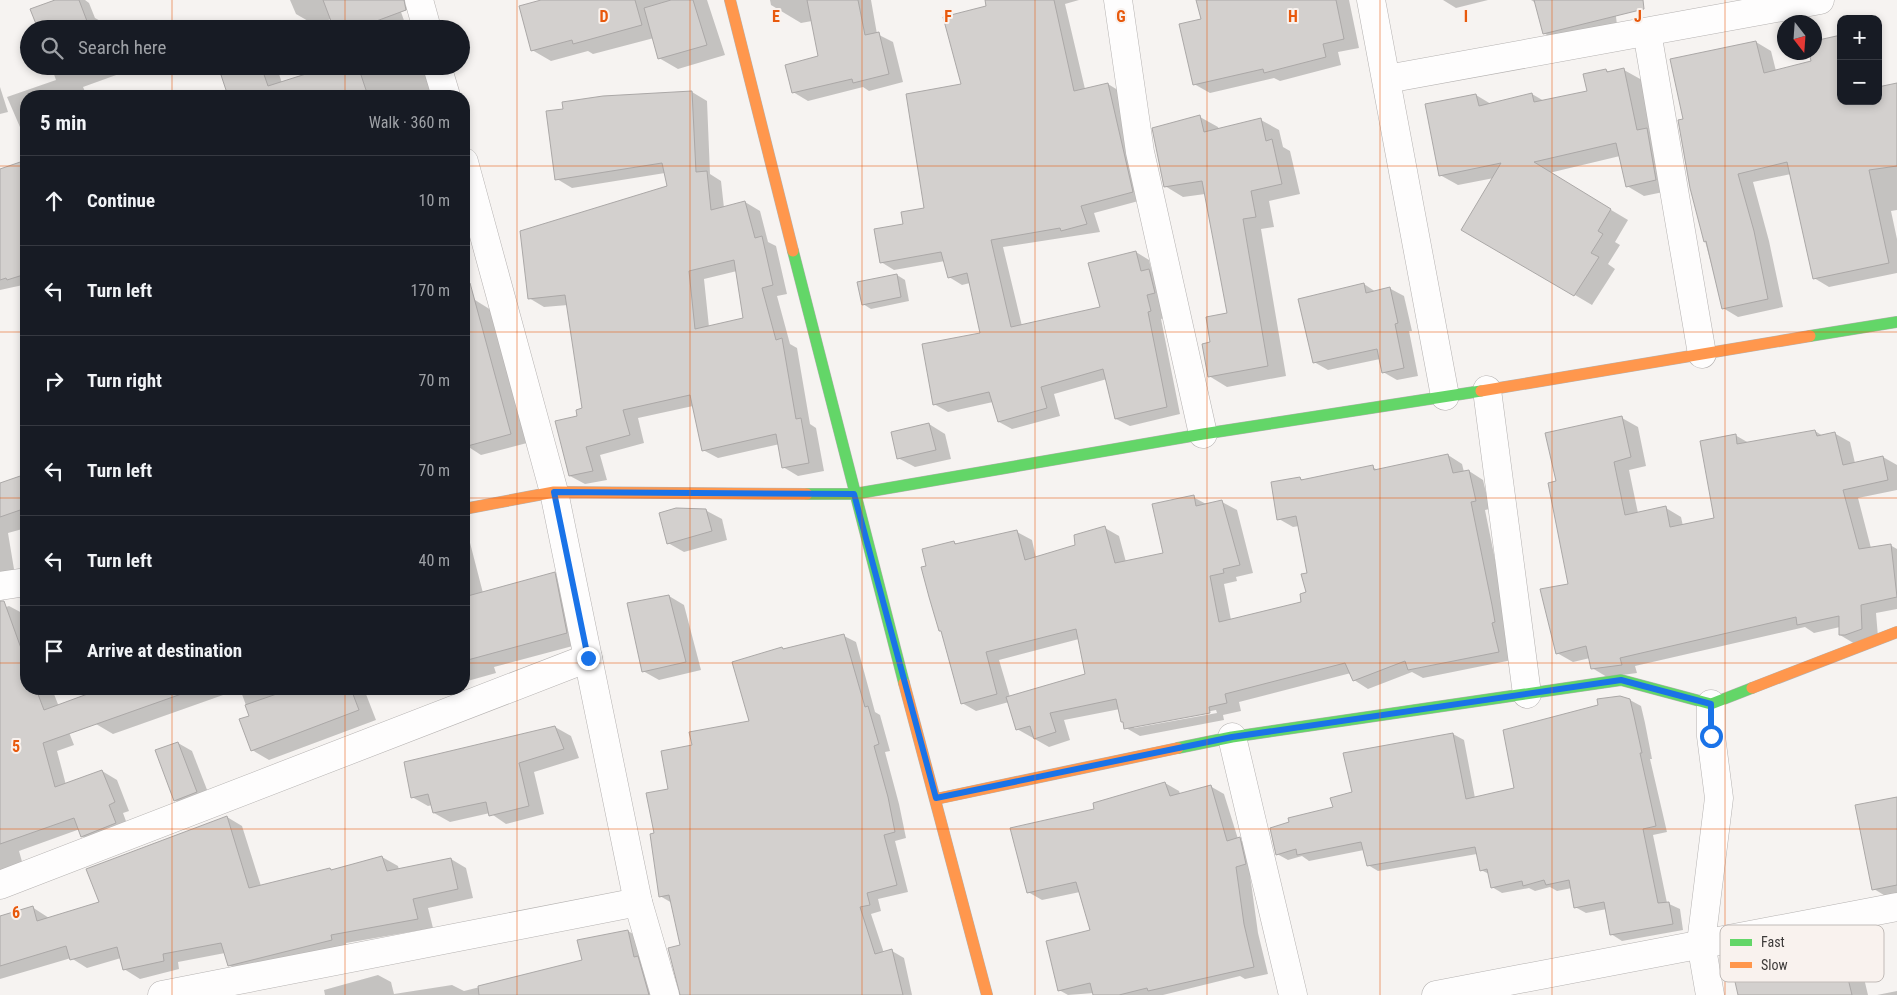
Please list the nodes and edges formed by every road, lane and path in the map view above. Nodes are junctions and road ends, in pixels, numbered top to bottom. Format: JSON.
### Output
{"nodes":[{"id":1,"x":419,"y":0,"type":"edge"},
{"id":2,"x":730,"y":0,"type":"edge"},
{"id":3,"x":1118,"y":0,"type":"edge"},
{"id":4,"x":1371,"y":0,"type":"edge"},
{"id":5,"x":1820,"y":0,"type":"edge"},
{"id":6,"x":425,"y":20,"type":"edge"},
{"id":7,"x":1647,"y":32,"type":"junction"},
{"id":8,"x":440,"y":75,"type":"edge"},
{"id":9,"x":1387,"y":79,"type":"junction"},
{"id":10,"x":444,"y":90,"type":"edge"},
{"id":11,"x":470,"y":184,"type":"edge"},
{"id":12,"x":1897,"y":322,"type":"edge"},
{"id":13,"x":1702,"y":354,"type":"junction"},
{"id":14,"x":1487,"y":390,"type":"junction"},
{"id":15,"x":1445,"y":396,"type":"junction"},
{"id":16,"x":1203,"y":434,"type":"junction"},
{"id":17,"x":554,"y":492,"type":"junction"},
{"id":18,"x":854,"y":494,"type":"junction"},
{"id":19,"x":470,"y":508,"type":"edge"},
{"id":20,"x":20,"y":583,"type":"edge"},
{"id":21,"x":0,"y":586,"type":"edge"},
{"id":22,"x":1897,"y":632,"type":"edge"},
{"id":23,"x":588,"y":658,"type":"junction"},
{"id":24,"x":1527,"y":694,"type":"junction"},
{"id":25,"x":1711,"y":704,"type":"junction"},
{"id":26,"x":1232,"y":737,"type":"junction"},
{"id":27,"x":936,"y":798,"type":"junction"},
{"id":28,"x":0,"y":885,"type":"edge"},
{"id":29,"x":638,"y":902,"type":"junction"},
{"id":30,"x":1897,"y":907,"type":"edge"},
{"id":31,"x":1799,"y":925,"type":"edge"},
{"id":32,"x":1720,"y":940,"type":"edge"},
{"id":33,"x":1701,"y":943,"type":"junction"},
{"id":34,"x":162,"y":995,"type":"edge"},
{"id":35,"x":665,"y":995,"type":"edge"},
{"id":36,"x":987,"y":995,"type":"edge"},
{"id":37,"x":1293,"y":995,"type":"edge"},
{"id":38,"x":1436,"y":995,"type":"edge"},
{"id":39,"x":1710,"y":995,"type":"edge"}],
"edges":[{"from":1,"to":6,"type":"street"},
{"from":2,"to":18,"type":"street"},
{"from":3,"to":16,"type":"street"},
{"from":4,"to":9,"type":"street"},
{"from":5,"to":7,"type":"street"},
{"from":7,"to":9,"type":"street"},
{"from":7,"to":13,"type":"street"},
{"from":8,"to":10,"type":"street"},
{"from":9,"to":15,"type":"street"},
{"from":11,"to":17,"type":"street"},
{"from":12,"to":13,"type":"street"},
{"from":13,"to":14,"type":"street"},
{"from":14,"to":15,"type":"street"},
{"from":14,"to":24,"type":"street"},
{"from":15,"to":16,"type":"street"},
{"from":16,"to":18,"type":"street"},
{"from":17,"to":18,"type":"street"},
{"from":17,"to":19,"type":"street"},
{"from":17,"to":23,"type":"street"},
{"from":18,"to":27,"type":"street"},
{"from":20,"to":21,"type":"street"},
{"from":22,"to":25,"type":"street"},
{"from":23,"to":28,"type":"street"},
{"from":23,"to":29,"type":"street"},
{"from":24,"to":25,"type":"street"},
{"from":24,"to":26,"type":"street"},
{"from":25,"to":33,"type":"street"},
{"from":26,"to":27,"type":"street"},
{"from":26,"to":37,"type":"street"},
{"from":27,"to":36,"type":"street"},
{"from":29,"to":34,"type":"street"},
{"from":29,"to":35,"type":"street"},
{"from":30,"to":31,"type":"street"},
{"from":32,"to":33,"type":"street"},
{"from":33,"to":38,"type":"street"},
{"from":33,"to":39,"type":"street"}]}
